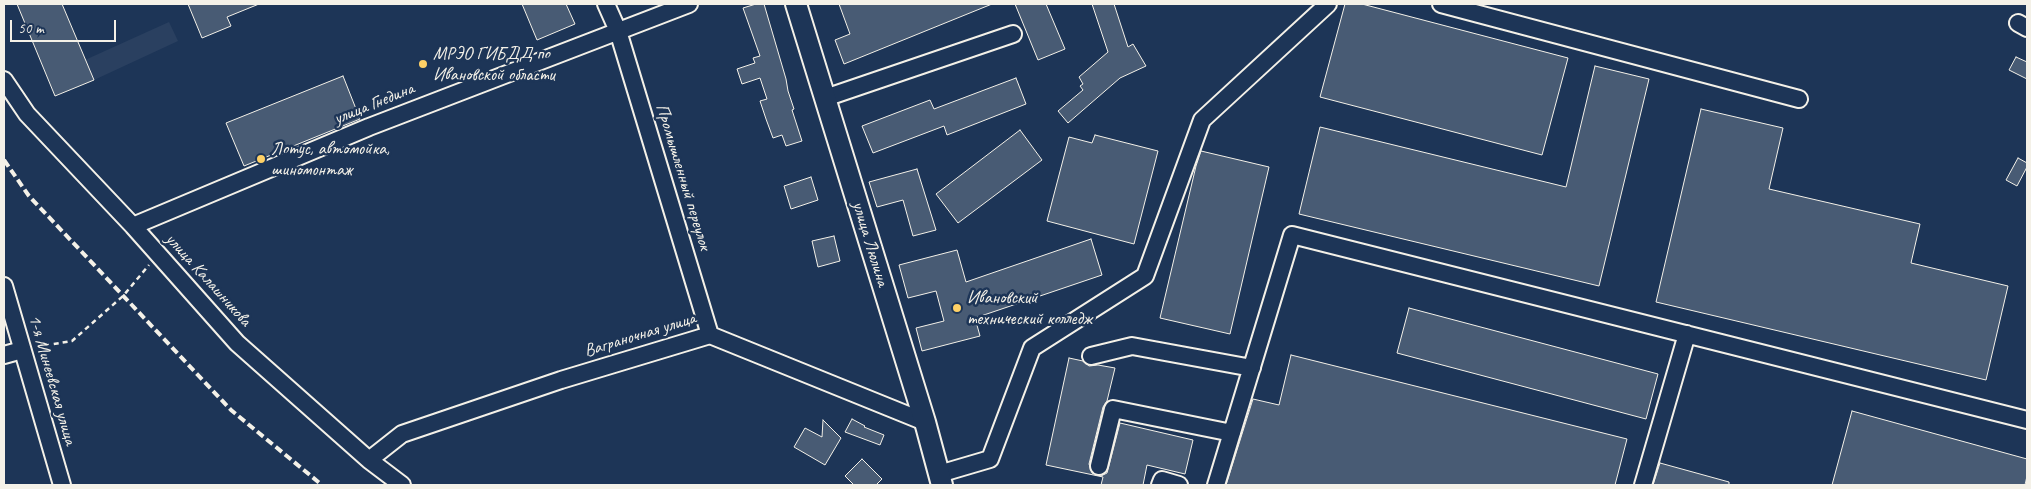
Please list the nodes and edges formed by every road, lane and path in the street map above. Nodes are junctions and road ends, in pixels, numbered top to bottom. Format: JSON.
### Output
{"nodes":[{"id":1,"x":606,"y":4,"type":"edge"},
{"id":2,"x":689,"y":4,"type":"edge"},
{"id":3,"x":796,"y":4,"type":"edge"},
{"id":4,"x":1328,"y":4,"type":"edge"},
{"id":5,"x":1441,"y":4,"type":"edge"},
{"id":6,"x":618,"y":31,"type":"junction"},
{"id":7,"x":1013,"y":34,"type":"dead end"},
{"id":8,"x":4,"y":80,"type":"edge"},
{"id":9,"x":825,"y":98,"type":"junction"},
{"id":10,"x":1799,"y":99,"type":"dead end"},
{"id":11,"x":133,"y":226,"type":"junction"},
{"id":12,"x":158,"y":255,"type":"junction"},
{"id":13,"x":4,"y":286,"type":"edge"},
{"id":14,"x":1687,"y":334,"type":"junction"},
{"id":15,"x":710,"y":335,"type":"junction"},
{"id":16,"x":22,"y":350,"type":"junction"},
{"id":17,"x":4,"y":355,"type":"edge"},
{"id":18,"x":1091,"y":356,"type":"dead end"},
{"id":19,"x":1252,"y":368,"type":"junction"},
{"id":20,"x":2027,"y":420,"type":"edge"},
{"id":21,"x":925,"y":422,"type":"junction"},
{"id":22,"x":1232,"y":433,"type":"junction"},
{"id":23,"x":369,"y":460,"type":"junction"},
{"id":24,"x":1099,"y":466,"type":"dead end"},
{"id":25,"x":940,"y":480,"type":"edge"},
{"id":26,"x":62,"y":485,"type":"edge"},
{"id":27,"x":402,"y":485,"type":"edge"},
{"id":28,"x":1160,"y":485,"type":"edge"},
{"id":29,"x":1179,"y":485,"type":"edge"},
{"id":30,"x":1216,"y":485,"type":"edge"},
{"id":31,"x":1643,"y":485,"type":"edge"}],
"edges":[{"from":1,"to":6,"type":"street","name":"Промышленный переулок"},
{"from":2,"to":6,"type":"street","name":"улица Гнедина"},
{"from":3,"to":9,"type":"main road","name":"улица Люлина"},
{"from":4,"to":25,"type":"street"},
{"from":5,"to":10,"type":"street"},
{"from":6,"to":11,"type":"street","name":"улица Гнедина"},
{"from":6,"to":15,"type":"street","name":"Промышленный переулок"},
{"from":7,"to":9,"type":"street"},
{"from":8,"to":11,"type":"street","name":"улица Калашникова"},
{"from":9,"to":21,"type":"main road","name":"улица Люлина"},
{"from":11,"to":12,"type":"street","name":"улица Калашникова"},
{"from":12,"to":16,"type":"path"},
{"from":12,"to":23,"type":"street","name":"улица Калашникова"},
{"from":13,"to":16,"type":"street","name":"1-я Минеевская улица"},
{"from":14,"to":19,"type":"street"},
{"from":14,"to":20,"type":"street"},
{"from":14,"to":31,"type":"street"},
{"from":15,"to":21,"type":"street","name":"Ваграночная улица"},
{"from":15,"to":23,"type":"street","name":"Ваграночная улица"},
{"from":16,"to":17,"type":"street"},
{"from":16,"to":26,"type":"street","name":"1-я Минеевская улица"},
{"from":18,"to":19,"type":"street"},
{"from":19,"to":22,"type":"street"},
{"from":21,"to":25,"type":"main road","name":"улица Люлина"},
{"from":22,"to":24,"type":"street"},
{"from":22,"to":30,"type":"street"},
{"from":23,"to":27,"type":"street","name":"улица Калашникова"},
{"from":28,"to":29,"type":"street"}]}
